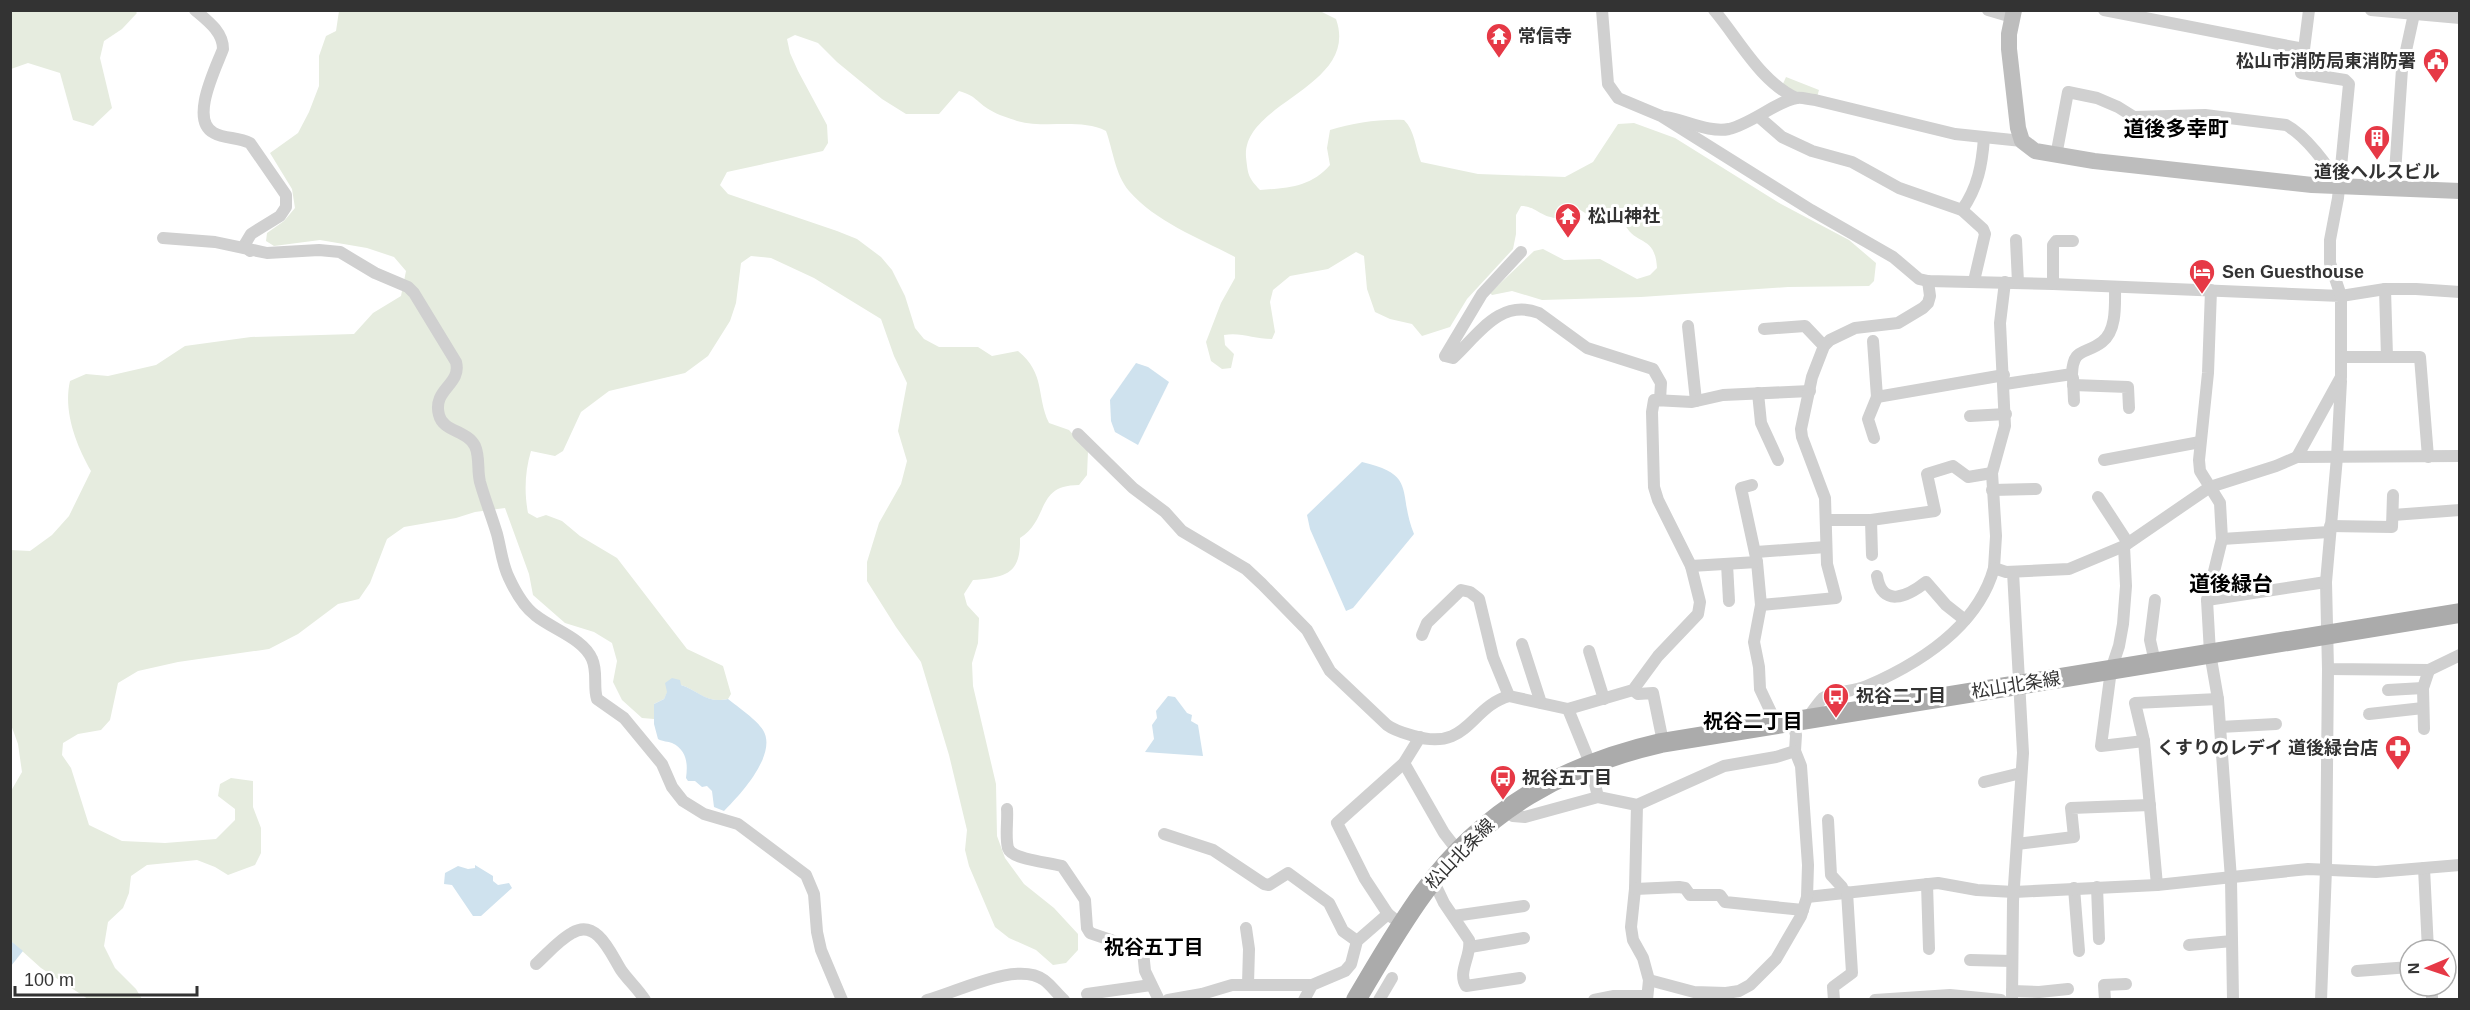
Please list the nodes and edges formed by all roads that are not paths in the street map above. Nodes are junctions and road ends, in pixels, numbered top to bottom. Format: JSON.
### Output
{"nodes":[{"id":1,"x":195,"y":10,"type":"edge"},
{"id":2,"x":1602,"y":10,"type":"edge"},
{"id":3,"x":1714,"y":10,"type":"edge"},
{"id":4,"x":1988,"y":10,"type":"edge"},
{"id":5,"x":2104,"y":10,"type":"edge"},
{"id":6,"x":2309,"y":10,"type":"edge"},
{"id":7,"x":2371,"y":10,"type":"edge"},
{"id":8,"x":2013,"y":14,"type":"edge"},
{"id":9,"x":2414,"y":14,"type":"junction"},
{"id":10,"x":2460,"y":18,"type":"edge"},
{"id":11,"x":2304,"y":49,"type":"junction"},
{"id":12,"x":1796,"y":98,"type":"junction"},
{"id":13,"x":1661,"y":116,"type":"junction"},
{"id":14,"x":1759,"y":117,"type":"junction"},
{"id":15,"x":1984,"y":138,"type":"junction"},
{"id":16,"x":2022,"y":141,"type":"junction"},
{"id":17,"x":2056,"y":156,"type":"junction"},
{"id":18,"x":2338,"y":186,"type":"junction"},
{"id":19,"x":2394,"y":188,"type":"junction"},
{"id":20,"x":2460,"y":191,"type":"edge"},
{"id":21,"x":1962,"y":210,"type":"junction"},
{"id":22,"x":164,"y":238,"type":"dead end"},
{"id":23,"x":2016,"y":240,"type":"dead end"},
{"id":24,"x":2073,"y":241,"type":"dead end"},
{"id":25,"x":250,"y":251,"type":"junction"},
{"id":26,"x":1521,"y":252,"type":"dead end"},
{"id":27,"x":1928,"y":281,"type":"junction"},
{"id":28,"x":1974,"y":281,"type":"junction"},
{"id":29,"x":2011,"y":283,"type":"junction"},
{"id":30,"x":2054,"y":284,"type":"junction"},
{"id":31,"x":2115,"y":287,"type":"junction"},
{"id":32,"x":2385,"y":289,"type":"junction"},
{"id":33,"x":2211,"y":290,"type":"junction"},
{"id":34,"x":2460,"y":292,"type":"edge"},
{"id":35,"x":2341,"y":296,"type":"junction"},
{"id":36,"x":1688,"y":326,"type":"dead end"},
{"id":37,"x":1764,"y":329,"type":"dead end"},
{"id":38,"x":1874,"y":341,"type":"dead end"},
{"id":39,"x":1824,"y":346,"type":"junction"},
{"id":40,"x":2342,"y":357,"type":"junction"},
{"id":41,"x":2387,"y":357,"type":"junction"},
{"id":42,"x":2341,"y":377,"type":"junction"},
{"id":43,"x":2004,"y":380,"type":"junction"},
{"id":44,"x":2073,"y":380,"type":"junction"},
{"id":45,"x":1810,"y":391,"type":"junction"},
{"id":46,"x":1758,"y":393,"type":"junction"},
{"id":47,"x":1877,"y":397,"type":"junction"},
{"id":48,"x":1660,"y":400,"type":"junction"},
{"id":49,"x":1696,"y":401,"type":"junction"},
{"id":50,"x":2074,"y":401,"type":"dead end"},
{"id":51,"x":2129,"y":408,"type":"dead end"},
{"id":52,"x":2006,"y":414,"type":"junction"},
{"id":53,"x":1970,"y":416,"type":"dead end"},
{"id":54,"x":1078,"y":434,"type":"dead end"},
{"id":55,"x":1874,"y":438,"type":"dead end"},
{"id":56,"x":2200,"y":442,"type":"junction"},
{"id":57,"x":2460,"y":456,"type":"edge"},
{"id":58,"x":2296,"y":457,"type":"junction"},
{"id":59,"x":2337,"y":457,"type":"junction"},
{"id":60,"x":2428,"y":457,"type":"junction"},
{"id":61,"x":1778,"y":460,"type":"dead end"},
{"id":62,"x":2104,"y":460,"type":"dead end"},
{"id":63,"x":1992,"y":473,"type":"junction"},
{"id":64,"x":1752,"y":485,"type":"dead end"},
{"id":65,"x":2210,"y":487,"type":"junction"},
{"id":66,"x":2036,"y":489,"type":"dead end"},
{"id":67,"x":1992,"y":490,"type":"junction"},
{"id":68,"x":2393,"y":495,"type":"dead end"},
{"id":69,"x":2098,"y":497,"type":"dead end"},
{"id":70,"x":2460,"y":510,"type":"edge"},
{"id":71,"x":2393,"y":515,"type":"junction"},
{"id":72,"x":1827,"y":520,"type":"junction"},
{"id":73,"x":1871,"y":520,"type":"junction"},
{"id":74,"x":2329,"y":529,"type":"junction"},
{"id":75,"x":2222,"y":539,"type":"junction"},
{"id":76,"x":2126,"y":544,"type":"junction"},
{"id":77,"x":1826,"y":547,"type":"junction"},
{"id":78,"x":1872,"y":555,"type":"dead end"},
{"id":79,"x":1757,"y":557,"type":"junction"},
{"id":80,"x":1727,"y":564,"type":"junction"},
{"id":81,"x":1691,"y":566,"type":"junction"},
{"id":82,"x":1994,"y":568,"type":"junction"},
{"id":83,"x":2013,"y":572,"type":"junction"},
{"id":84,"x":1877,"y":576,"type":"dead end"},
{"id":85,"x":2326,"y":582,"type":"junction"},
{"id":86,"x":2155,"y":600,"type":"dead end"},
{"id":87,"x":2207,"y":600,"type":"junction"},
{"id":88,"x":1730,"y":601,"type":"dead end"},
{"id":89,"x":1761,"y":605,"type":"junction"},
{"id":90,"x":2460,"y":613,"type":"edge"},
{"id":91,"x":1965,"y":620,"type":"junction"},
{"id":92,"x":2327,"y":633,"type":"junction"},
{"id":93,"x":1422,"y":634,"type":"dead end"},
{"id":94,"x":1522,"y":644,"type":"dead end"},
{"id":95,"x":1589,"y":651,"type":"dead end"},
{"id":96,"x":2210,"y":653,"type":"junction"},
{"id":97,"x":2460,"y":655,"type":"edge"},
{"id":98,"x":2155,"y":662,"type":"junction"},
{"id":99,"x":2328,"y":669,"type":"junction"},
{"id":100,"x":2111,"y":670,"type":"junction"},
{"id":101,"x":2429,"y":670,"type":"junction"},
{"id":102,"x":2021,"y":684,"type":"junction"},
{"id":103,"x":2423,"y":688,"type":"junction"},
{"id":104,"x":1633,"y":690,"type":"junction"},
{"id":105,"x":2388,"y":690,"type":"dead end"},
{"id":106,"x":1509,"y":696,"type":"junction"},
{"id":107,"x":1604,"y":699,"type":"junction"},
{"id":108,"x":2218,"y":699,"type":"junction"},
{"id":109,"x":1541,"y":703,"type":"junction"},
{"id":110,"x":2423,"y":708,"type":"junction"},
{"id":111,"x":1568,"y":709,"type":"junction"},
{"id":112,"x":2369,"y":714,"type":"dead end"},
{"id":113,"x":1792,"y":723,"type":"junction"},
{"id":114,"x":2276,"y":724,"type":"dead end"},
{"id":115,"x":2220,"y":727,"type":"junction"},
{"id":116,"x":2424,"y":729,"type":"dead end"},
{"id":117,"x":1420,"y":737,"type":"junction"},
{"id":118,"x":2144,"y":741,"type":"junction"},
{"id":119,"x":1663,"y":742,"type":"junction"},
{"id":120,"x":1795,"y":751,"type":"junction"},
{"id":121,"x":1404,"y":763,"type":"junction"},
{"id":122,"x":1590,"y":764,"type":"junction"},
{"id":123,"x":2021,"y":774,"type":"junction"},
{"id":124,"x":1984,"y":782,"type":"dead end"},
{"id":125,"x":1598,"y":796,"type":"junction"},
{"id":126,"x":1637,"y":805,"type":"junction"},
{"id":127,"x":2150,"y":805,"type":"junction"},
{"id":128,"x":1007,"y":809,"type":"dead end"},
{"id":129,"x":1504,"y":810,"type":"junction"},
{"id":130,"x":1828,"y":820,"type":"dead end"},
{"id":131,"x":1164,"y":834,"type":"dead end"},
{"id":132,"x":2017,"y":844,"type":"junction"},
{"id":133,"x":1458,"y":850,"type":"junction"},
{"id":134,"x":2460,"y":865,"type":"edge"},
{"id":135,"x":2424,"y":868,"type":"junction"},
{"id":136,"x":2326,"y":869,"type":"junction"},
{"id":137,"x":2231,"y":879,"type":"junction"},
{"id":138,"x":1433,"y":880,"type":"junction"},
{"id":139,"x":1927,"y":884,"type":"junction"},
{"id":140,"x":2157,"y":885,"type":"junction"},
{"id":141,"x":2074,"y":888,"type":"junction"},
{"id":142,"x":2097,"y":888,"type":"junction"},
{"id":143,"x":1635,"y":889,"type":"junction"},
{"id":144,"x":1845,"y":892,"type":"junction"},
{"id":145,"x":2014,"y":892,"type":"junction"},
{"id":146,"x":1807,"y":897,"type":"junction"},
{"id":147,"x":1524,"y":906,"type":"dead end"},
{"id":148,"x":1803,"y":910,"type":"junction"},
{"id":149,"x":1454,"y":916,"type":"junction"},
{"id":150,"x":1395,"y":919,"type":"junction"},
{"id":151,"x":1246,"y":928,"type":"dead end"},
{"id":152,"x":1524,"y":938,"type":"dead end"},
{"id":153,"x":2427,"y":938,"type":"edge"},
{"id":154,"x":2098,"y":939,"type":"dead end"},
{"id":155,"x":1358,"y":941,"type":"junction"},
{"id":156,"x":2232,"y":941,"type":"junction"},
{"id":157,"x":2189,"y":945,"type":"dead end"},
{"id":158,"x":1470,"y":946,"type":"junction"},
{"id":159,"x":1929,"y":949,"type":"dead end"},
{"id":160,"x":2079,"y":951,"type":"dead end"},
{"id":161,"x":1970,"y":960,"type":"dead end"},
{"id":162,"x":2012,"y":961,"type":"junction"},
{"id":163,"x":536,"y":964,"type":"dead end"},
{"id":164,"x":2398,"y":968,"type":"edge"},
{"id":165,"x":2357,"y":971,"type":"dead end"},
{"id":166,"x":1392,"y":978,"type":"dead end"},
{"id":167,"x":1520,"y":978,"type":"dead end"},
{"id":168,"x":1649,"y":980,"type":"junction"},
{"id":169,"x":1248,"y":984,"type":"junction"},
{"id":170,"x":2126,"y":984,"type":"dead end"},
{"id":171,"x":1151,"y":985,"type":"junction"},
{"id":172,"x":1312,"y":985,"type":"junction"},
{"id":173,"x":2068,"y":989,"type":"dead end"},
{"id":174,"x":1087,"y":994,"type":"dead end"},
{"id":175,"x":2012,"y":995,"type":"edge"},
{"id":176,"x":1647,"y":998,"type":"edge"},
{"id":177,"x":645,"y":999,"type":"edge"},
{"id":178,"x":842,"y":999,"type":"edge"},
{"id":179,"x":927,"y":999,"type":"edge"},
{"id":180,"x":1064,"y":999,"type":"edge"},
{"id":181,"x":1159,"y":999,"type":"edge"},
{"id":182,"x":1175,"y":999,"type":"edge"},
{"id":183,"x":1304,"y":999,"type":"edge"},
{"id":184,"x":1356,"y":999,"type":"edge"},
{"id":185,"x":1379,"y":999,"type":"edge"},
{"id":186,"x":1594,"y":999,"type":"edge"},
{"id":187,"x":1834,"y":999,"type":"edge"},
{"id":188,"x":1875,"y":999,"type":"edge"},
{"id":189,"x":2001,"y":999,"type":"edge"},
{"id":190,"x":2105,"y":999,"type":"edge"},
{"id":191,"x":2233,"y":999,"type":"edge"},
{"id":192,"x":2321,"y":999,"type":"edge"}],
"edges":[{"from":1,"to":25,"type":"street"},
{"from":2,"to":13,"type":"street"},
{"from":3,"to":12,"type":"street"},
{"from":4,"to":8,"type":"street"},
{"from":5,"to":11,"type":"street"},
{"from":6,"to":11,"type":"street"},
{"from":7,"to":9,"type":"street"},
{"from":8,"to":16,"type":"main road"},
{"from":9,"to":10,"type":"street"},
{"from":9,"to":19,"type":"street"},
{"from":11,"to":18,"type":"street"},
{"from":12,"to":14,"type":"street"},
{"from":12,"to":15,"type":"street"},
{"from":13,"to":14,"type":"street"},
{"from":13,"to":27,"type":"street"},
{"from":14,"to":21,"type":"street"},
{"from":15,"to":16,"type":"street"},
{"from":15,"to":21,"type":"street"},
{"from":16,"to":17,"type":"main road"},
{"from":17,"to":18,"type":"main road"},
{"from":17,"to":18,"type":"street"},
{"from":18,"to":19,"type":"main road"},
{"from":18,"to":35,"type":"street"},
{"from":19,"to":20,"type":"main road"},
{"from":21,"to":28,"type":"street"},
{"from":22,"to":25,"type":"street"},
{"from":23,"to":29,"type":"street"},
{"from":24,"to":30,"type":"street"},
{"from":25,"to":178,"type":"street"},
{"from":26,"to":48,"type":"street"},
{"from":27,"to":28,"type":"street"},
{"from":27,"to":39,"type":"street"},
{"from":28,"to":29,"type":"street"},
{"from":29,"to":30,"type":"street"},
{"from":29,"to":43,"type":"street"},
{"from":30,"to":31,"type":"street"},
{"from":31,"to":33,"type":"street"},
{"from":31,"to":44,"type":"street"},
{"from":32,"to":34,"type":"street"},
{"from":32,"to":35,"type":"street"},
{"from":32,"to":41,"type":"street"},
{"from":33,"to":35,"type":"street"},
{"from":33,"to":56,"type":"street"},
{"from":35,"to":40,"type":"street"},
{"from":36,"to":49,"type":"street"},
{"from":37,"to":39,"type":"street"},
{"from":38,"to":47,"type":"street"},
{"from":39,"to":45,"type":"street"},
{"from":40,"to":41,"type":"street"},
{"from":40,"to":42,"type":"street"},
{"from":41,"to":60,"type":"street"},
{"from":42,"to":58,"type":"street"},
{"from":42,"to":59,"type":"street"},
{"from":43,"to":44,"type":"street"},
{"from":43,"to":47,"type":"street"},
{"from":43,"to":52,"type":"street"},
{"from":44,"to":50,"type":"street"},
{"from":44,"to":51,"type":"street"},
{"from":45,"to":46,"type":"street"},
{"from":45,"to":72,"type":"street"},
{"from":46,"to":49,"type":"street"},
{"from":46,"to":61,"type":"street"},
{"from":47,"to":55,"type":"street"},
{"from":48,"to":49,"type":"street"},
{"from":48,"to":81,"type":"street"},
{"from":52,"to":53,"type":"street"},
{"from":52,"to":63,"type":"street"},
{"from":54,"to":117,"type":"street"},
{"from":56,"to":62,"type":"street"},
{"from":56,"to":65,"type":"street"},
{"from":57,"to":60,"type":"street"},
{"from":58,"to":59,"type":"street"},
{"from":58,"to":65,"type":"street"},
{"from":59,"to":60,"type":"street"},
{"from":59,"to":74,"type":"street"},
{"from":63,"to":67,"type":"street"},
{"from":63,"to":73,"type":"street"},
{"from":64,"to":79,"type":"street"},
{"from":65,"to":75,"type":"street"},
{"from":65,"to":76,"type":"street"},
{"from":66,"to":67,"type":"street"},
{"from":67,"to":82,"type":"street"},
{"from":68,"to":71,"type":"street"},
{"from":69,"to":76,"type":"street"},
{"from":70,"to":71,"type":"street"},
{"from":71,"to":74,"type":"street"},
{"from":72,"to":73,"type":"street"},
{"from":72,"to":77,"type":"street"},
{"from":73,"to":78,"type":"street"},
{"from":74,"to":75,"type":"street"},
{"from":74,"to":85,"type":"street"},
{"from":75,"to":87,"type":"street"},
{"from":76,"to":83,"type":"street"},
{"from":76,"to":100,"type":"street"},
{"from":77,"to":79,"type":"street"},
{"from":77,"to":89,"type":"street"},
{"from":79,"to":80,"type":"street"},
{"from":79,"to":89,"type":"street"},
{"from":80,"to":81,"type":"street"},
{"from":80,"to":88,"type":"street"},
{"from":81,"to":104,"type":"street"},
{"from":82,"to":83,"type":"street"},
{"from":82,"to":91,"type":"street"},
{"from":83,"to":102,"type":"street"},
{"from":84,"to":91,"type":"street"},
{"from":85,"to":87,"type":"street"},
{"from":85,"to":92,"type":"street"},
{"from":86,"to":98,"type":"street"},
{"from":87,"to":96,"type":"street"},
{"from":89,"to":113,"type":"street"},
{"from":90,"to":92,"type":"main road","name":"松山北条線"},
{"from":91,"to":113,"type":"street"},
{"from":92,"to":96,"type":"main road","name":"松山北条線"},
{"from":92,"to":99,"type":"street"},
{"from":93,"to":106,"type":"street"},
{"from":94,"to":109,"type":"street"},
{"from":95,"to":107,"type":"street"},
{"from":96,"to":98,"type":"main road","name":"松山北条線"},
{"from":96,"to":108,"type":"street"},
{"from":97,"to":101,"type":"street"},
{"from":98,"to":100,"type":"main road","name":"松山北条線"},
{"from":99,"to":101,"type":"street"},
{"from":99,"to":136,"type":"street"},
{"from":100,"to":102,"type":"main road","name":"松山北条線"},
{"from":100,"to":118,"type":"street"},
{"from":101,"to":103,"type":"street"},
{"from":102,"to":113,"type":"main road","name":"松山北条線"},
{"from":102,"to":123,"type":"street"},
{"from":103,"to":105,"type":"street"},
{"from":103,"to":110,"type":"street"},
{"from":104,"to":107,"type":"street"},
{"from":104,"to":119,"type":"street"},
{"from":106,"to":109,"type":"street"},
{"from":106,"to":117,"type":"street"},
{"from":107,"to":111,"type":"street"},
{"from":108,"to":115,"type":"street"},
{"from":108,"to":118,"type":"street"},
{"from":109,"to":111,"type":"street"},
{"from":110,"to":112,"type":"street"},
{"from":110,"to":116,"type":"street"},
{"from":111,"to":122,"type":"street"},
{"from":113,"to":119,"type":"main road","name":"松山北条線"},
{"from":113,"to":120,"type":"street"},
{"from":114,"to":115,"type":"street"},
{"from":115,"to":137,"type":"street"},
{"from":117,"to":121,"type":"street"},
{"from":118,"to":127,"type":"street"},
{"from":119,"to":122,"type":"main road","name":"松山北条線"},
{"from":120,"to":126,"type":"street"},
{"from":120,"to":146,"type":"street"},
{"from":121,"to":133,"type":"street"},
{"from":121,"to":150,"type":"street"},
{"from":122,"to":125,"type":"street"},
{"from":122,"to":129,"type":"main road","name":"松山北条線"},
{"from":123,"to":124,"type":"street"},
{"from":123,"to":132,"type":"street"},
{"from":125,"to":126,"type":"street"},
{"from":125,"to":129,"type":"street"},
{"from":126,"to":143,"type":"street"},
{"from":127,"to":132,"type":"street"},
{"from":127,"to":140,"type":"street"},
{"from":128,"to":171,"type":"street"},
{"from":129,"to":133,"type":"main road","name":"松山北条線"},
{"from":130,"to":144,"type":"street"},
{"from":131,"to":155,"type":"street"},
{"from":132,"to":145,"type":"street"},
{"from":133,"to":138,"type":"main road","name":"松山北条線"},
{"from":134,"to":135,"type":"street"},
{"from":135,"to":136,"type":"street"},
{"from":135,"to":153,"type":"street"},
{"from":136,"to":137,"type":"street"},
{"from":136,"to":192,"type":"street"},
{"from":137,"to":140,"type":"street"},
{"from":137,"to":156,"type":"street"},
{"from":138,"to":149,"type":"street"},
{"from":138,"to":150,"type":"main road","name":"松山北条線"},
{"from":139,"to":144,"type":"street"},
{"from":139,"to":145,"type":"street"},
{"from":139,"to":159,"type":"street"},
{"from":140,"to":142,"type":"street"},
{"from":141,"to":142,"type":"street"},
{"from":141,"to":145,"type":"street"},
{"from":141,"to":160,"type":"street"},
{"from":142,"to":154,"type":"street"},
{"from":143,"to":148,"type":"street"},
{"from":143,"to":168,"type":"street"},
{"from":144,"to":146,"type":"street"},
{"from":144,"to":187,"type":"street"},
{"from":145,"to":162,"type":"street"},
{"from":146,"to":148,"type":"street"},
{"from":147,"to":149,"type":"street"},
{"from":148,"to":168,"type":"street"},
{"from":149,"to":158,"type":"street"},
{"from":150,"to":155,"type":"street"},
{"from":150,"to":184,"type":"main road","name":"松山北条線"},
{"from":151,"to":169,"type":"street"},
{"from":152,"to":158,"type":"street"},
{"from":155,"to":172,"type":"street"},
{"from":156,"to":157,"type":"street"},
{"from":156,"to":191,"type":"street"},
{"from":158,"to":167,"type":"street"},
{"from":161,"to":162,"type":"street"},
{"from":162,"to":175,"type":"street"},
{"from":163,"to":177,"type":"street"},
{"from":164,"to":165,"type":"street"},
{"from":166,"to":185,"type":"street"},
{"from":168,"to":176,"type":"street"},
{"from":169,"to":172,"type":"street"},
{"from":169,"to":182,"type":"street"},
{"from":170,"to":190,"type":"street"},
{"from":171,"to":174,"type":"street"},
{"from":171,"to":181,"type":"street"},
{"from":172,"to":183,"type":"street"},
{"from":173,"to":175,"type":"street"},
{"from":176,"to":186,"type":"street"},
{"from":179,"to":180,"type":"street"},
{"from":188,"to":189,"type":"street"}]}
